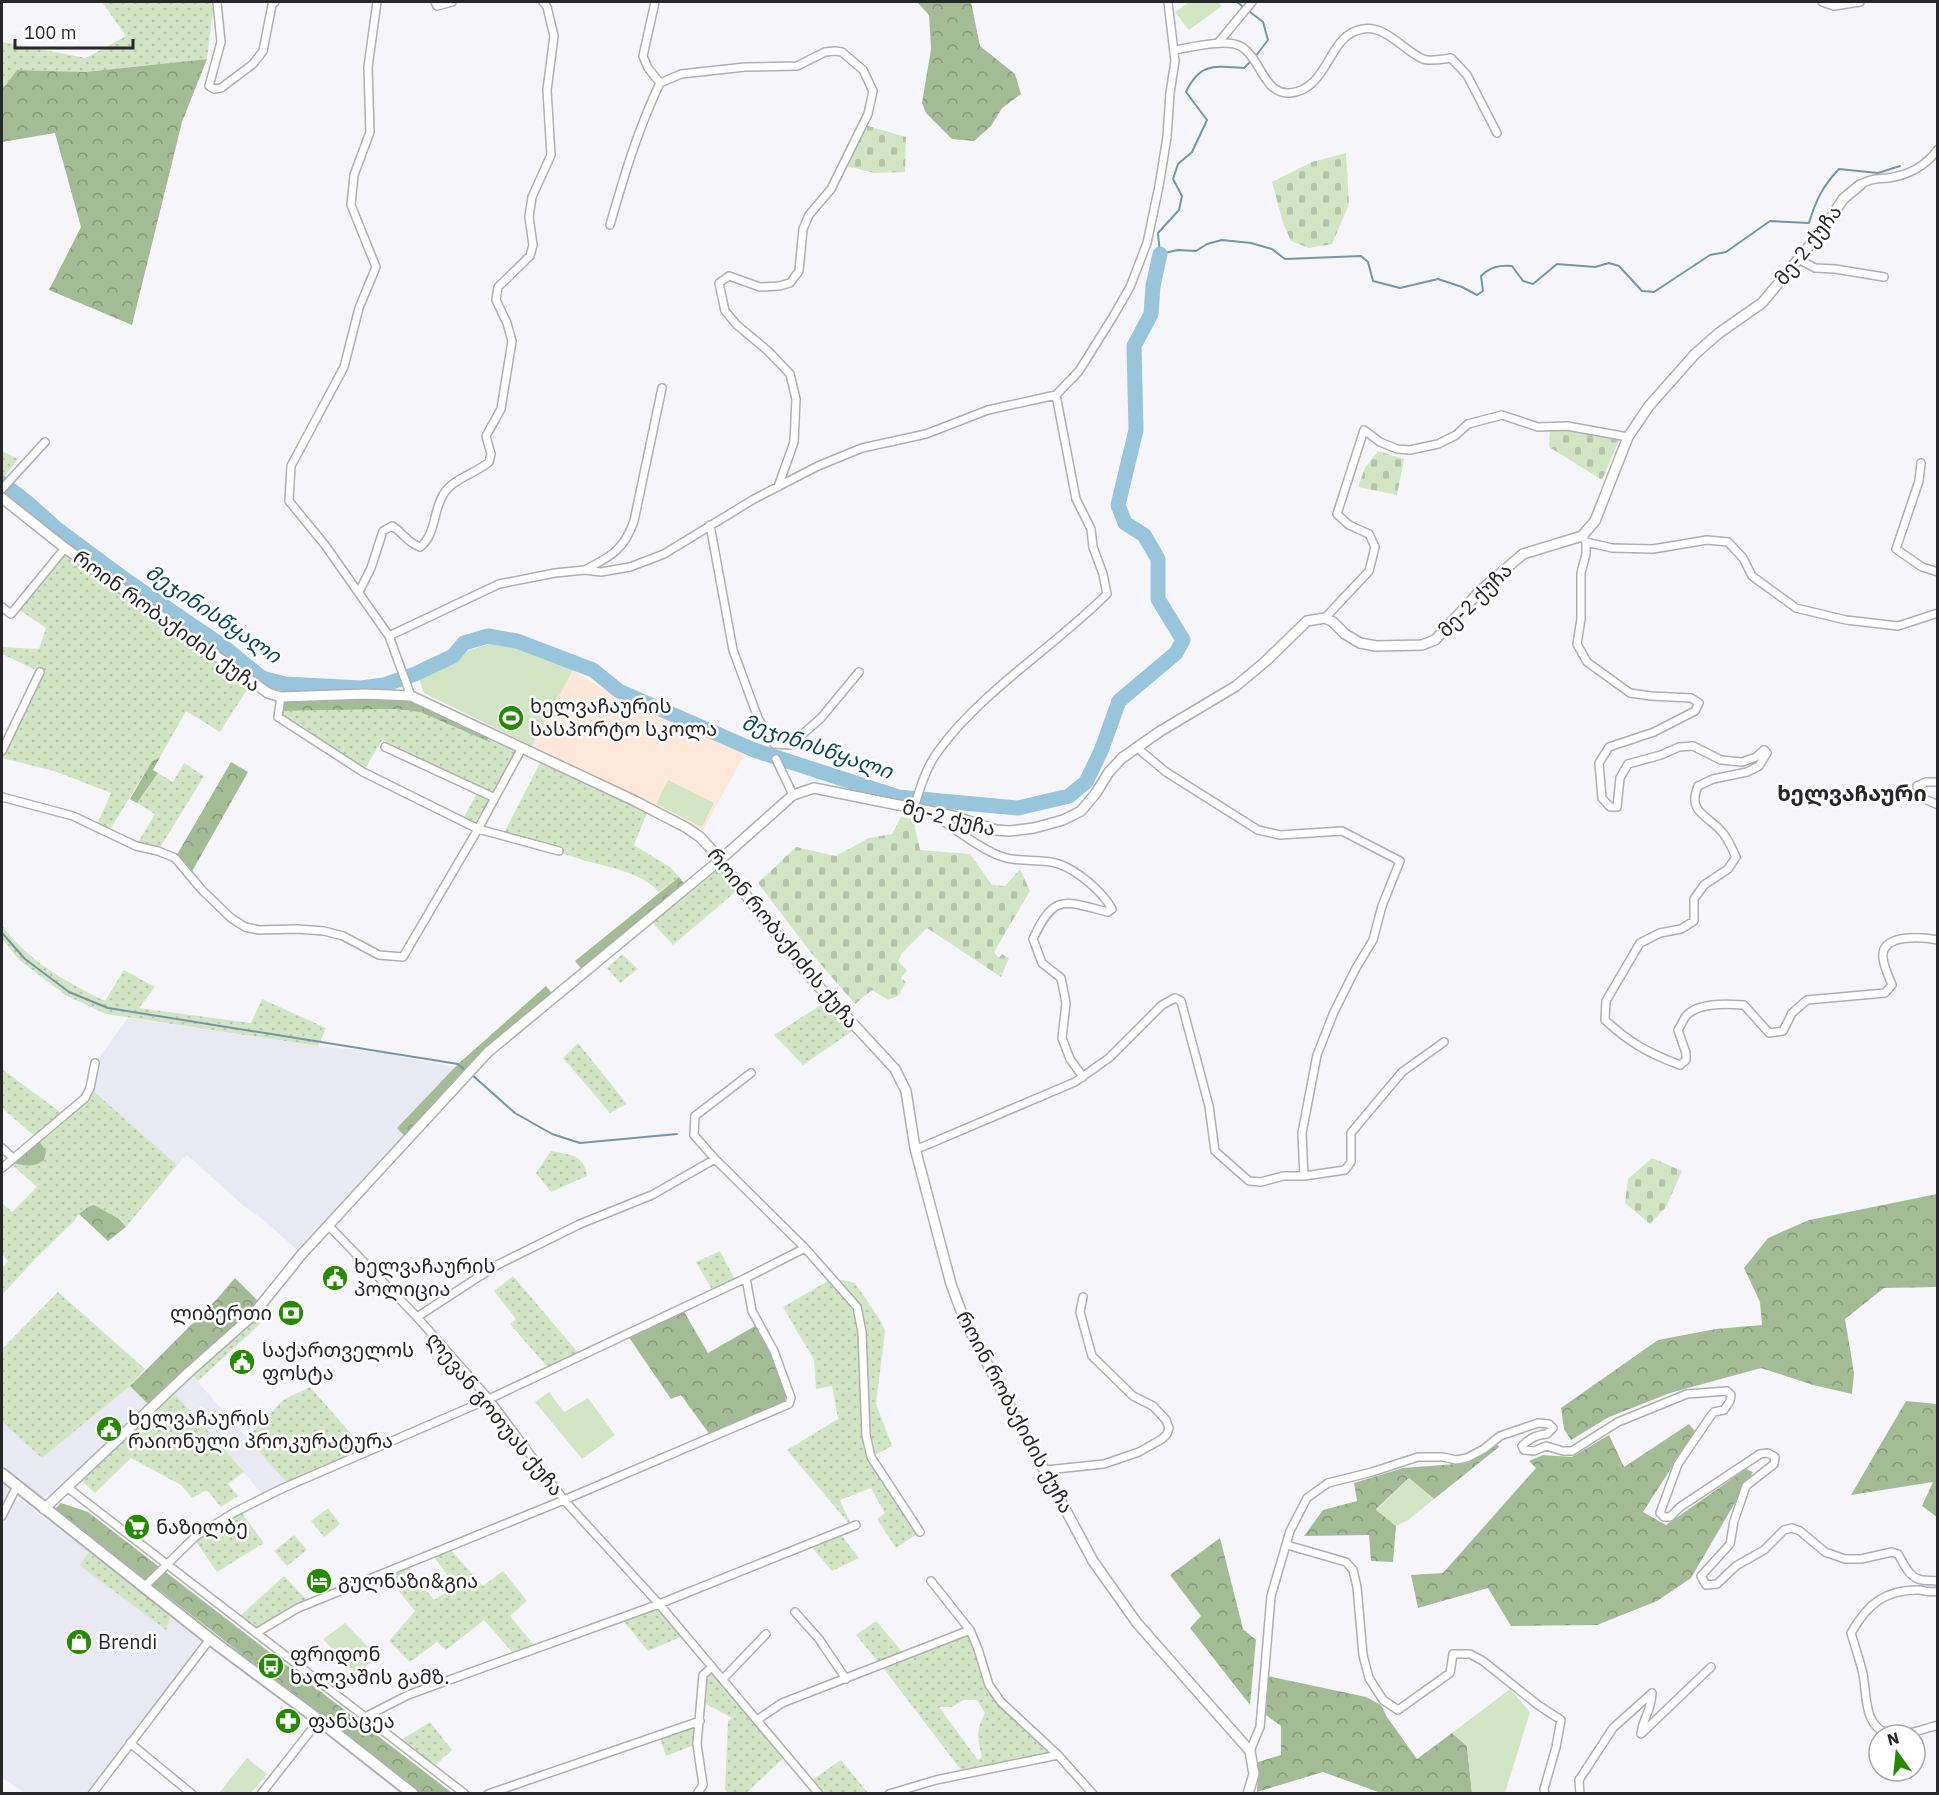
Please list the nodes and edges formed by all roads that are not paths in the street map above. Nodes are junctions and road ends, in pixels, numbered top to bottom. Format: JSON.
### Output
{"nodes":[{"id":1,"x":217,"y":2,"type":"edge"},
{"id":2,"x":275,"y":2,"type":"edge"},
{"id":3,"x":377,"y":2,"type":"edge"},
{"id":4,"x":435,"y":2,"type":"edge"},
{"id":5,"x":452,"y":2,"type":"edge"},
{"id":6,"x":543,"y":2,"type":"edge"},
{"id":7,"x":655,"y":2,"type":"edge"},
{"id":8,"x":1167,"y":2,"type":"edge"},
{"id":9,"x":1822,"y":2,"type":"edge"},
{"id":10,"x":1860,"y":2,"type":"edge"},
{"id":11,"x":1252,"y":3,"type":"edge"},
{"id":12,"x":1218,"y":43,"type":"junction"},
{"id":13,"x":1175,"y":50,"type":"junction"},
{"id":14,"x":660,"y":83,"type":"junction"},
{"id":15,"x":1497,"y":133,"type":"dead end"},
{"id":16,"x":1938,"y":149,"type":"edge"},
{"id":17,"x":1934,"y":158,"type":"edge"},
{"id":18,"x":1860,"y":185,"type":"joint"},
{"id":19,"x":610,"y":225,"type":"dead end"},
{"id":20,"x":1798,"y":259,"type":"junction"},
{"id":21,"x":1884,"y":278,"type":"dead end"},
{"id":22,"x":662,"y":388,"type":"dead end"},
{"id":23,"x":1056,"y":395,"type":"junction"},
{"id":24,"x":1628,"y":437,"type":"junction"},
{"id":25,"x":45,"y":442,"type":"dead end"},
{"id":26,"x":1921,"y":463,"type":"dead end"},
{"id":27,"x":778,"y":487,"type":"junction"},
{"id":28,"x":2,"y":489,"type":"edge"},
{"id":29,"x":2,"y":498,"type":"edge"},
{"id":30,"x":710,"y":525,"type":"junction"},
{"id":31,"x":1584,"y":539,"type":"junction"},
{"id":32,"x":65,"y":548,"type":"junction"},
{"id":33,"x":585,"y":570,"type":"junction"},
{"id":34,"x":1938,"y":572,"type":"edge"},
{"id":35,"x":359,"y":592,"type":"junction"},
{"id":36,"x":2,"y":607,"type":"edge"},
{"id":37,"x":1938,"y":613,"type":"edge"},
{"id":38,"x":1325,"y":618,"type":"junction"},
{"id":39,"x":389,"y":636,"type":"junction"},
{"id":40,"x":40,"y":672,"type":"dead end"},
{"id":41,"x":860,"y":672,"type":"dead end"},
{"id":42,"x":411,"y":696,"type":"junction"},
{"id":43,"x":281,"y":697,"type":"junction"},
{"id":44,"x":385,"y":747,"type":"dead end"},
{"id":45,"x":1136,"y":747,"type":"junction"},
{"id":46,"x":522,"y":748,"type":"junction"},
{"id":47,"x":2,"y":751,"type":"edge"},
{"id":48,"x":776,"y":759,"type":"dead end"},
{"id":49,"x":1938,"y":782,"type":"edge"},
{"id":50,"x":793,"y":795,"type":"junction"},
{"id":51,"x":2,"y":797,"type":"edge"},
{"id":52,"x":495,"y":798,"type":"junction"},
{"id":53,"x":915,"y":805,"type":"junction"},
{"id":54,"x":1938,"y":805,"type":"edge"},
{"id":55,"x":930,"y":811,"type":"junction"},
{"id":56,"x":478,"y":829,"type":"junction"},
{"id":57,"x":559,"y":851,"type":"dead end"},
{"id":58,"x":720,"y":860,"type":"junction"},
{"id":59,"x":1938,"y":940,"type":"edge"},
{"id":60,"x":1444,"y":1042,"type":"dead end"},
{"id":61,"x":95,"y":1063,"type":"dead end"},
{"id":62,"x":752,"y":1073,"type":"dead end"},
{"id":63,"x":1083,"y":1077,"type":"junction"},
{"id":64,"x":2,"y":1148,"type":"edge"},
{"id":65,"x":915,"y":1148,"type":"junction"},
{"id":66,"x":13,"y":1158,"type":"junction"},
{"id":67,"x":716,"y":1159,"type":"junction"},
{"id":68,"x":2,"y":1168,"type":"edge"},
{"id":69,"x":1304,"y":1176,"type":"junction"},
{"id":70,"x":329,"y":1226,"type":"junction"},
{"id":71,"x":805,"y":1248,"type":"junction"},
{"id":72,"x":747,"y":1278,"type":"junction"},
{"id":73,"x":1083,"y":1297,"type":"dead end"},
{"id":74,"x":417,"y":1317,"type":"junction"},
{"id":75,"x":489,"y":1399,"type":"junction"},
{"id":76,"x":1046,"y":1470,"type":"junction"},
{"id":77,"x":2,"y":1474,"type":"edge"},
{"id":78,"x":17,"y":1486,"type":"junction"},
{"id":79,"x":68,"y":1488,"type":"junction"},
{"id":80,"x":564,"y":1500,"type":"junction"},
{"id":81,"x":44,"y":1509,"type":"junction"},
{"id":82,"x":2,"y":1516,"type":"edge"},
{"id":83,"x":856,"y":1525,"type":"dead end"},
{"id":84,"x":920,"y":1532,"type":"dead end"},
{"id":85,"x":1287,"y":1545,"type":"junction"},
{"id":86,"x":166,"y":1564,"type":"junction"},
{"id":87,"x":931,"y":1581,"type":"dead end"},
{"id":88,"x":1938,"y":1581,"type":"edge"},
{"id":89,"x":144,"y":1586,"type":"junction"},
{"id":90,"x":1938,"y":1591,"type":"edge"},
{"id":91,"x":659,"y":1604,"type":"junction"},
{"id":92,"x":795,"y":1612,"type":"dead end"},
{"id":93,"x":969,"y":1630,"type":"junction"},
{"id":94,"x":256,"y":1633,"type":"junction"},
{"id":95,"x":766,"y":1634,"type":"dead end"},
{"id":96,"x":210,"y":1639,"type":"junction"},
{"id":97,"x":712,"y":1667,"type":"junction"},
{"id":98,"x":1711,"y":1667,"type":"dead end"},
{"id":99,"x":846,"y":1678,"type":"junction"},
{"id":100,"x":723,"y":1679,"type":"junction"},
{"id":101,"x":365,"y":1717,"type":"junction"},
{"id":102,"x":319,"y":1720,"type":"junction"},
{"id":103,"x":757,"y":1720,"type":"junction"},
{"id":104,"x":700,"y":1721,"type":"junction"},
{"id":105,"x":1938,"y":1725,"type":"edge"},
{"id":106,"x":130,"y":1743,"type":"junction"},
{"id":107,"x":1250,"y":1751,"type":"junction"},
{"id":108,"x":1059,"y":1755,"type":"junction"},
{"id":109,"x":92,"y":1794,"type":"edge"},
{"id":110,"x":192,"y":1794,"type":"edge"},
{"id":111,"x":261,"y":1794,"type":"edge"},
{"id":112,"x":413,"y":1794,"type":"edge"},
{"id":113,"x":465,"y":1794,"type":"edge"},
{"id":114,"x":488,"y":1794,"type":"edge"},
{"id":115,"x":697,"y":1794,"type":"edge"},
{"id":116,"x":819,"y":1794,"type":"edge"},
{"id":117,"x":889,"y":1794,"type":"edge"},
{"id":118,"x":1093,"y":1794,"type":"edge"},
{"id":119,"x":1248,"y":1794,"type":"edge"},
{"id":120,"x":1545,"y":1794,"type":"edge"},
{"id":121,"x":1580,"y":1794,"type":"edge"}],
"edges":[{"from":1,"to":2,"type":"street"},
{"from":3,"to":35,"type":"street"},
{"from":4,"to":5,"type":"street"},
{"from":6,"to":35,"type":"street"},
{"from":7,"to":14,"type":"street"},
{"from":8,"to":13,"type":"street"},
{"from":9,"to":10,"type":"street"},
{"from":11,"to":12,"type":"street"},
{"from":12,"to":13,"type":"street"},
{"from":12,"to":15,"type":"street"},
{"from":13,"to":23,"type":"street"},
{"from":14,"to":19,"type":"street"},
{"from":14,"to":27,"type":"street"},
{"from":16,"to":17,"type":"street","name":"მე-2 ქუჩა"},
{"from":17,"to":18,"type":"street","name":"მე-2 ქუჩა"},
{"from":18,"to":20,"type":"street","name":"მე-2 ქუჩა"},
{"from":20,"to":21,"type":"street"},
{"from":20,"to":24,"type":"street","name":"მე-2 ქუჩა"},
{"from":22,"to":33,"type":"street"},
{"from":23,"to":27,"type":"street"},
{"from":23,"to":53,"type":"street"},
{"from":24,"to":31,"type":"street","name":"მე-2 ქუჩა"},
{"from":24,"to":38,"type":"street"},
{"from":25,"to":28,"type":"street"},
{"from":26,"to":34,"type":"street"},
{"from":27,"to":30,"type":"street"},
{"from":29,"to":32,"type":"street","name":"როინ რობაქიძის ქუჩა"},
{"from":30,"to":33,"type":"street"},
{"from":30,"to":41,"type":"street"},
{"from":31,"to":37,"type":"street"},
{"from":31,"to":38,"type":"street","name":"მე-2 ქუჩა"},
{"from":31,"to":59,"type":"street"},
{"from":32,"to":36,"type":"street"},
{"from":32,"to":43,"type":"street","name":"როინ რობაქიძის ქუჩა"},
{"from":33,"to":39,"type":"street"},
{"from":35,"to":39,"type":"street"},
{"from":38,"to":45,"type":"street","name":"მე-2 ქუჩა"},
{"from":39,"to":42,"type":"street"},
{"from":40,"to":47,"type":"street"},
{"from":42,"to":43,"type":"street","name":"როინ რობაქიძის ქუჩა"},
{"from":42,"to":46,"type":"street","name":"როინ რობაქიძის ქუჩა"},
{"from":43,"to":56,"type":"street"},
{"from":44,"to":52,"type":"street"},
{"from":45,"to":55,"type":"street","name":"მე-2 ქუჩა"},
{"from":45,"to":69,"type":"street"},
{"from":46,"to":52,"type":"street"},
{"from":46,"to":58,"type":"street","name":"როინ რობაქიძის ქუჩა"},
{"from":48,"to":50,"type":"street"},
{"from":49,"to":54,"type":"street"},
{"from":50,"to":53,"type":"street","name":"მე-2 ქუჩა"},
{"from":50,"to":58,"type":"street"},
{"from":51,"to":56,"type":"street"},
{"from":52,"to":56,"type":"street"},
{"from":53,"to":55,"type":"street","name":"მე-2 ქუჩა"},
{"from":55,"to":63,"type":"street"},
{"from":56,"to":57,"type":"street"},
{"from":58,"to":65,"type":"street","name":"როინ რობაქიძის ქუჩა"},
{"from":58,"to":70,"type":"street"},
{"from":60,"to":69,"type":"street"},
{"from":61,"to":66,"type":"street"},
{"from":62,"to":67,"type":"street"},
{"from":63,"to":65,"type":"street"},
{"from":63,"to":69,"type":"street"},
{"from":64,"to":66,"type":"street"},
{"from":65,"to":76,"type":"street","name":"როინ რობაქიძის ქუჩა"},
{"from":66,"to":68,"type":"street"},
{"from":67,"to":71,"type":"street"},
{"from":67,"to":74,"type":"street"},
{"from":70,"to":74,"type":"street","name":"ლევან გოთუას ქუჩა"},
{"from":70,"to":79,"type":"street"},
{"from":71,"to":72,"type":"street"},
{"from":71,"to":84,"type":"street"},
{"from":72,"to":75,"type":"street"},
{"from":72,"to":80,"type":"street"},
{"from":73,"to":76,"type":"street"},
{"from":74,"to":75,"type":"street","name":"ლევან გოთუას ქუჩა"},
{"from":75,"to":80,"type":"street","name":"ლევან გოთუას ქუჩა"},
{"from":75,"to":86,"type":"street"},
{"from":76,"to":107,"type":"street","name":"როინ რობაქიძის ქუჩა"},
{"from":77,"to":78,"type":"main road"},
{"from":78,"to":81,"type":"main road"},
{"from":78,"to":82,"type":"street"},
{"from":79,"to":81,"type":"street"},
{"from":79,"to":86,"type":"street"},
{"from":80,"to":91,"type":"street","name":"ლევან გოთუას ქუჩა"},
{"from":80,"to":94,"type":"street"},
{"from":81,"to":89,"type":"main road"},
{"from":83,"to":91,"type":"street"},
{"from":85,"to":88,"type":"street"},
{"from":85,"to":107,"type":"street"},
{"from":85,"to":120,"type":"street"},
{"from":86,"to":89,"type":"street"},
{"from":86,"to":94,"type":"street"},
{"from":87,"to":93,"type":"street"},
{"from":89,"to":96,"type":"main road"},
{"from":90,"to":105,"type":"street"},
{"from":91,"to":97,"type":"street","name":"ლევან გოთუას ქუჩა"},
{"from":91,"to":101,"type":"street"},
{"from":92,"to":99,"type":"street"},
{"from":93,"to":99,"type":"street"},
{"from":93,"to":108,"type":"street"},
{"from":94,"to":101,"type":"street"},
{"from":95,"to":100,"type":"street"},
{"from":96,"to":102,"type":"main road"},
{"from":96,"to":106,"type":"street"},
{"from":97,"to":100,"type":"street","name":"ლევან გოთუას ქუჩა"},
{"from":97,"to":104,"type":"street"},
{"from":98,"to":121,"type":"street"},
{"from":99,"to":103,"type":"street"},
{"from":100,"to":103,"type":"street","name":"ლევან გოთუას ქუჩა"},
{"from":101,"to":113,"type":"street"},
{"from":102,"to":111,"type":"street"},
{"from":102,"to":112,"type":"main road"},
{"from":103,"to":116,"type":"street","name":"ლევან გოთუას ქუჩა"},
{"from":104,"to":114,"type":"street"},
{"from":104,"to":115,"type":"street"},
{"from":106,"to":109,"type":"street"},
{"from":106,"to":110,"type":"street"},
{"from":107,"to":119,"type":"street"},
{"from":108,"to":117,"type":"street"},
{"from":108,"to":118,"type":"street"}]}
